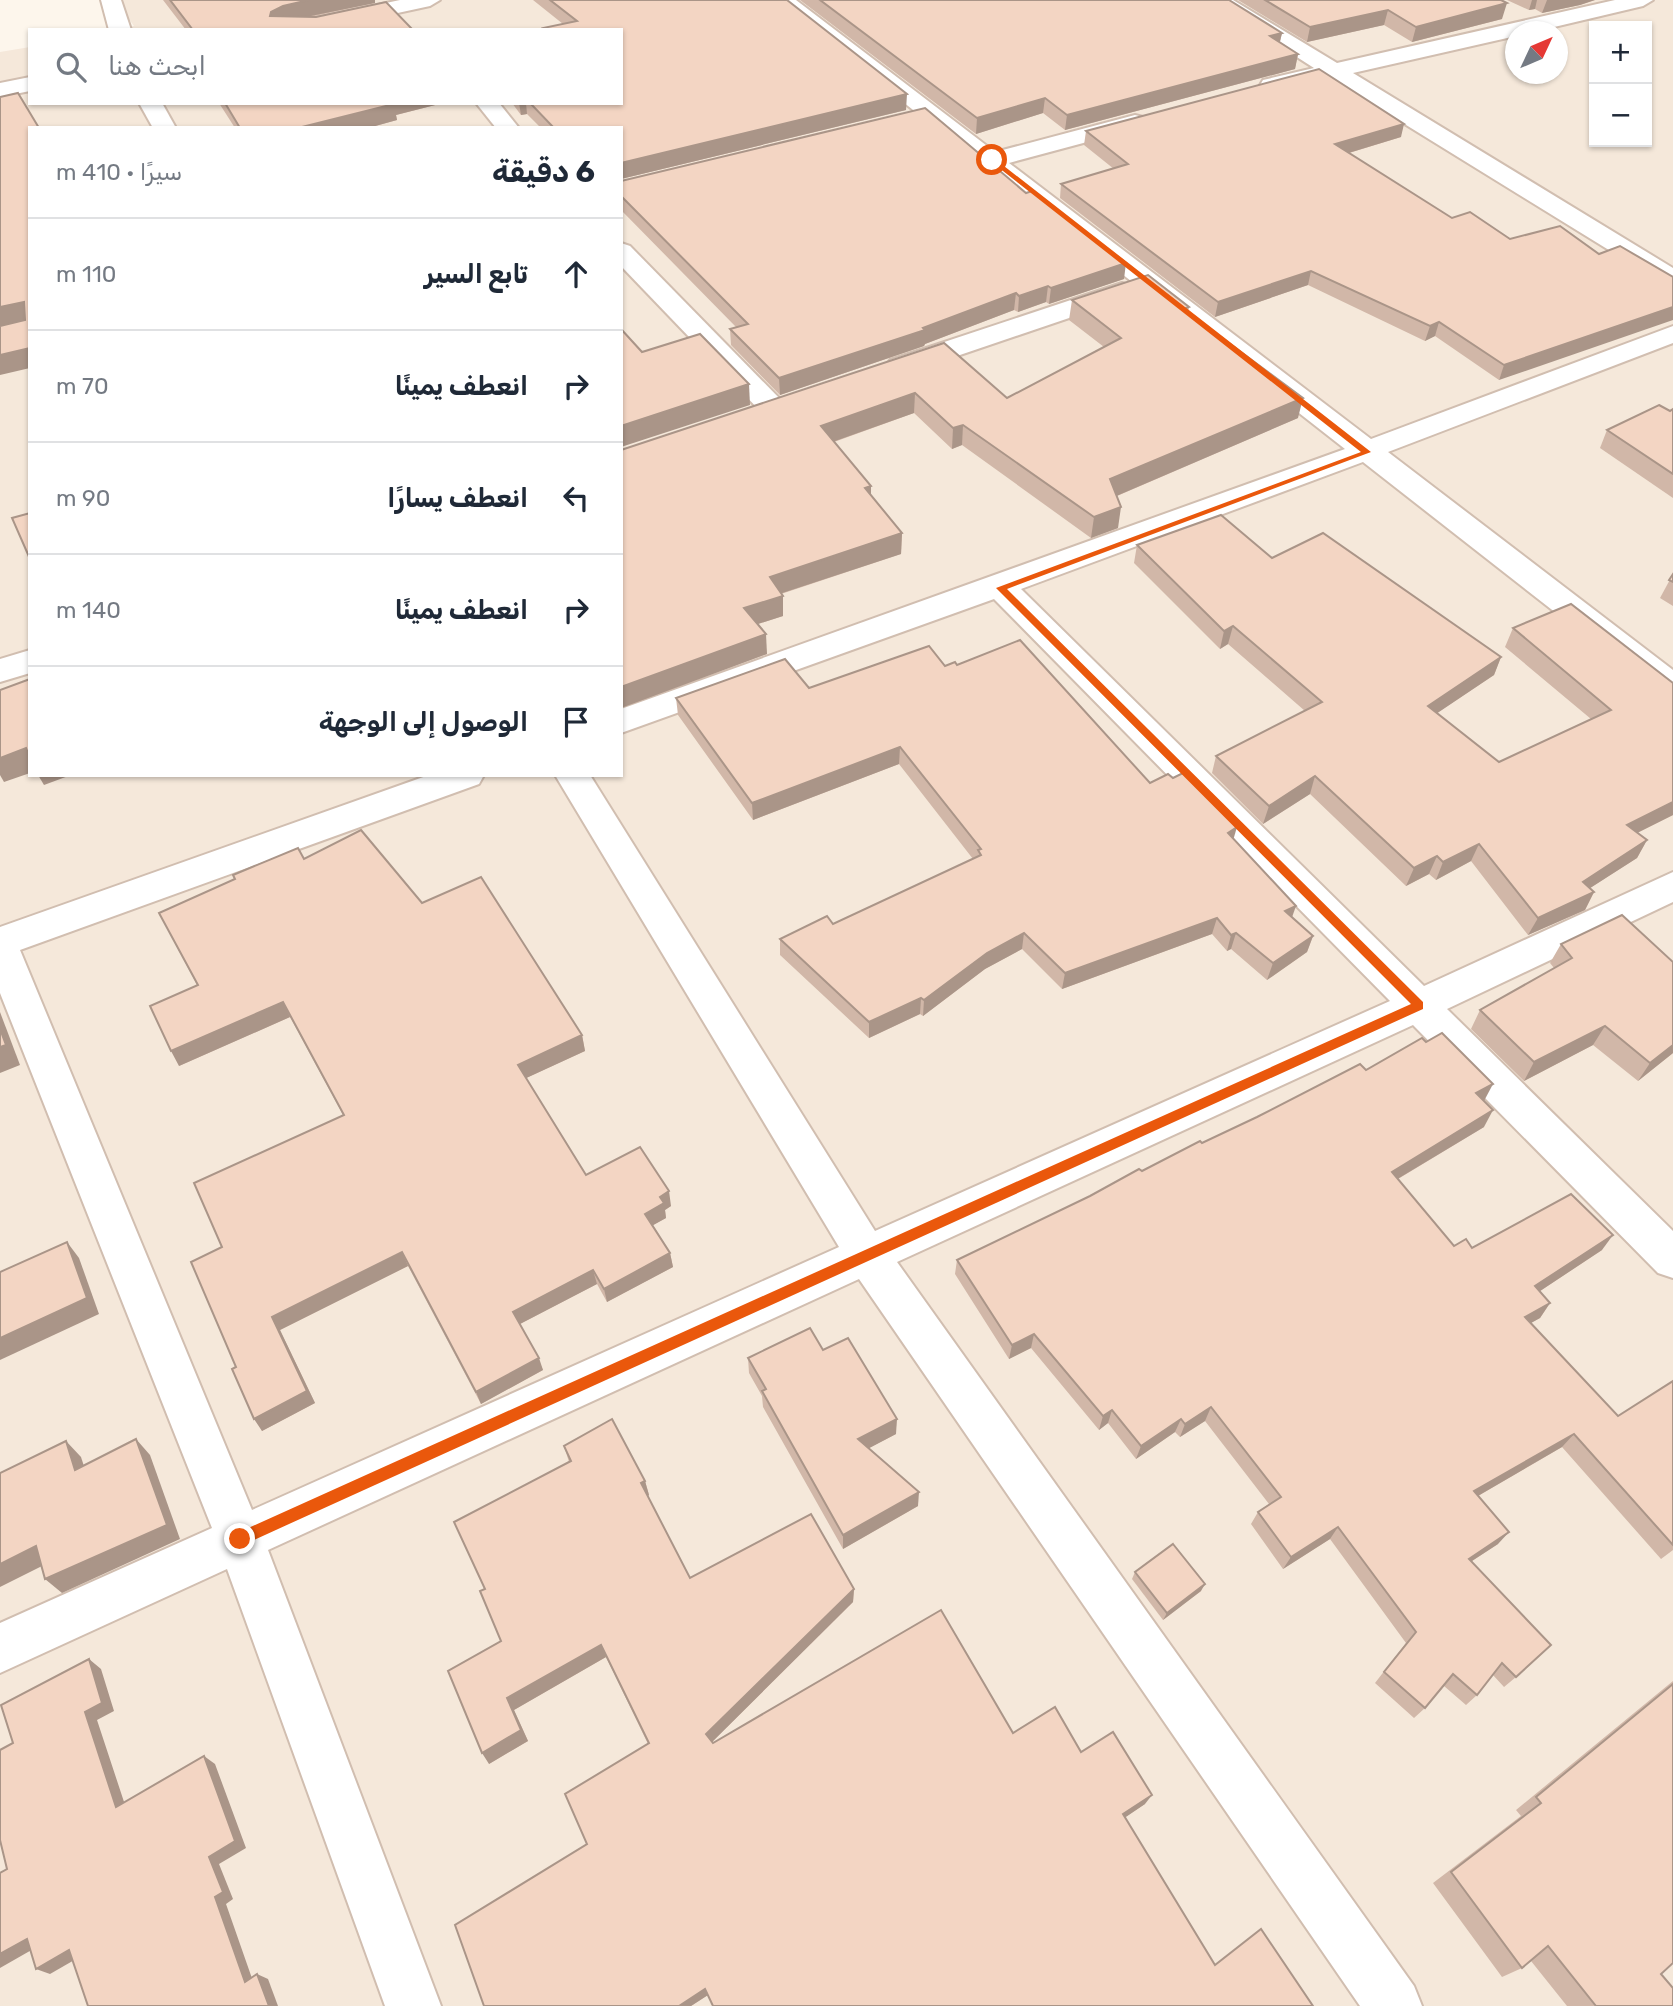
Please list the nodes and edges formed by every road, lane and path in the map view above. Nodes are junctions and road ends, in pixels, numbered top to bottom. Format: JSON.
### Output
{"nodes":[{"id":1,"x":111,"y":0,"type":"edge"},
{"id":2,"x":430,"y":0,"type":"edge"},
{"id":3,"x":783,"y":0,"type":"edge"},
{"id":4,"x":1218,"y":0,"type":"edge"},
{"id":5,"x":1643,"y":0,"type":"edge"},
{"id":6,"x":1511,"y":13,"type":"dead end"},
{"id":7,"x":1527,"y":21,"type":"edge"},
{"id":8,"x":1552,"y":21,"type":"edge"},
{"id":9,"x":119,"y":28,"type":"edge"},
{"id":10,"x":302,"y":28,"type":"edge"},
{"id":11,"x":1505,"y":31,"type":"edge"},
{"id":12,"x":1331,"y":69,"type":"junction"},
{"id":13,"x":28,"y":84,"type":"edge"},
{"id":14,"x":0,"y":90,"type":"edge"},
{"id":15,"x":1253,"y":90,"type":"edge"},
{"id":16,"x":151,"y":105,"type":"edge"},
{"id":17,"x":489,"y":105,"type":"edge"},
{"id":18,"x":930,"y":113,"type":"junction"},
{"id":19,"x":1162,"y":115,"type":"edge"},
{"id":20,"x":903,"y":120,"type":"edge"},
{"id":21,"x":164,"y":126,"type":"edge"},
{"id":22,"x":506,"y":126,"type":"edge"},
{"id":23,"x":992,"y":160,"type":"junction"},
{"id":24,"x":623,"y":253,"type":"edge"},
{"id":25,"x":1673,"y":279,"type":"edge"},
{"id":26,"x":1150,"y":282,"type":"junction"},
{"id":27,"x":1673,"y":334,"type":"edge"},
{"id":28,"x":877,"y":373,"type":"edge"},
{"id":29,"x":799,"y":399,"type":"edge"},
{"id":30,"x":1367,"y":452,"type":"junction"},
{"id":31,"x":1001,"y":588,"type":"junction"},
{"id":32,"x":28,"y":662,"type":"edge"},
{"id":33,"x":0,"y":671,"type":"edge"},
{"id":34,"x":1673,"y":687,"type":"edge"},
{"id":35,"x":623,"y":719,"type":"edge"},
{"id":36,"x":461,"y":777,"type":"edge"},
{"id":37,"x":573,"y":777,"type":"edge"},
{"id":38,"x":1673,"y":886,"type":"edge"},
{"id":39,"x":0,"y":944,"type":"edge"},
{"id":40,"x":1419,"y":1005,"type":"junction"},
{"id":41,"x":866,"y":1254,"type":"junction"},
{"id":42,"x":1673,"y":1259,"type":"edge"},
{"id":43,"x":240,"y":1539,"type":"junction"},
{"id":44,"x":0,"y":1648,"type":"edge"},
{"id":45,"x":412,"y":2006,"type":"edge"},
{"id":46,"x":1394,"y":2006,"type":"edge"}],
"edges":[{"from":1,"to":9,"type":"street"},
{"from":2,"to":10,"type":"street"},
{"from":3,"to":18,"type":"street"},
{"from":4,"to":12,"type":"street"},
{"from":5,"to":8,"type":"street"},
{"from":6,"to":7,"type":"street"},
{"from":11,"to":12,"type":"street"},
{"from":12,"to":15,"type":"street"},
{"from":12,"to":25,"type":"street"},
{"from":13,"to":14,"type":"street"},
{"from":16,"to":21,"type":"street"},
{"from":17,"to":22,"type":"street"},
{"from":18,"to":20,"type":"street"},
{"from":18,"to":23,"type":"street"},
{"from":19,"to":23,"type":"street"},
{"from":23,"to":26,"type":"street"},
{"from":24,"to":29,"type":"street"},
{"from":26,"to":28,"type":"street"},
{"from":26,"to":30,"type":"street"},
{"from":27,"to":30,"type":"street"},
{"from":30,"to":31,"type":"street"},
{"from":30,"to":34,"type":"street"},
{"from":31,"to":35,"type":"street"},
{"from":31,"to":40,"type":"street"},
{"from":32,"to":33,"type":"street"},
{"from":36,"to":39,"type":"street"},
{"from":37,"to":41,"type":"street"},
{"from":38,"to":40,"type":"street"},
{"from":39,"to":43,"type":"street"},
{"from":40,"to":41,"type":"street"},
{"from":40,"to":42,"type":"street"},
{"from":41,"to":43,"type":"street"},
{"from":41,"to":46,"type":"street"},
{"from":43,"to":44,"type":"street"},
{"from":43,"to":45,"type":"street"}]}
